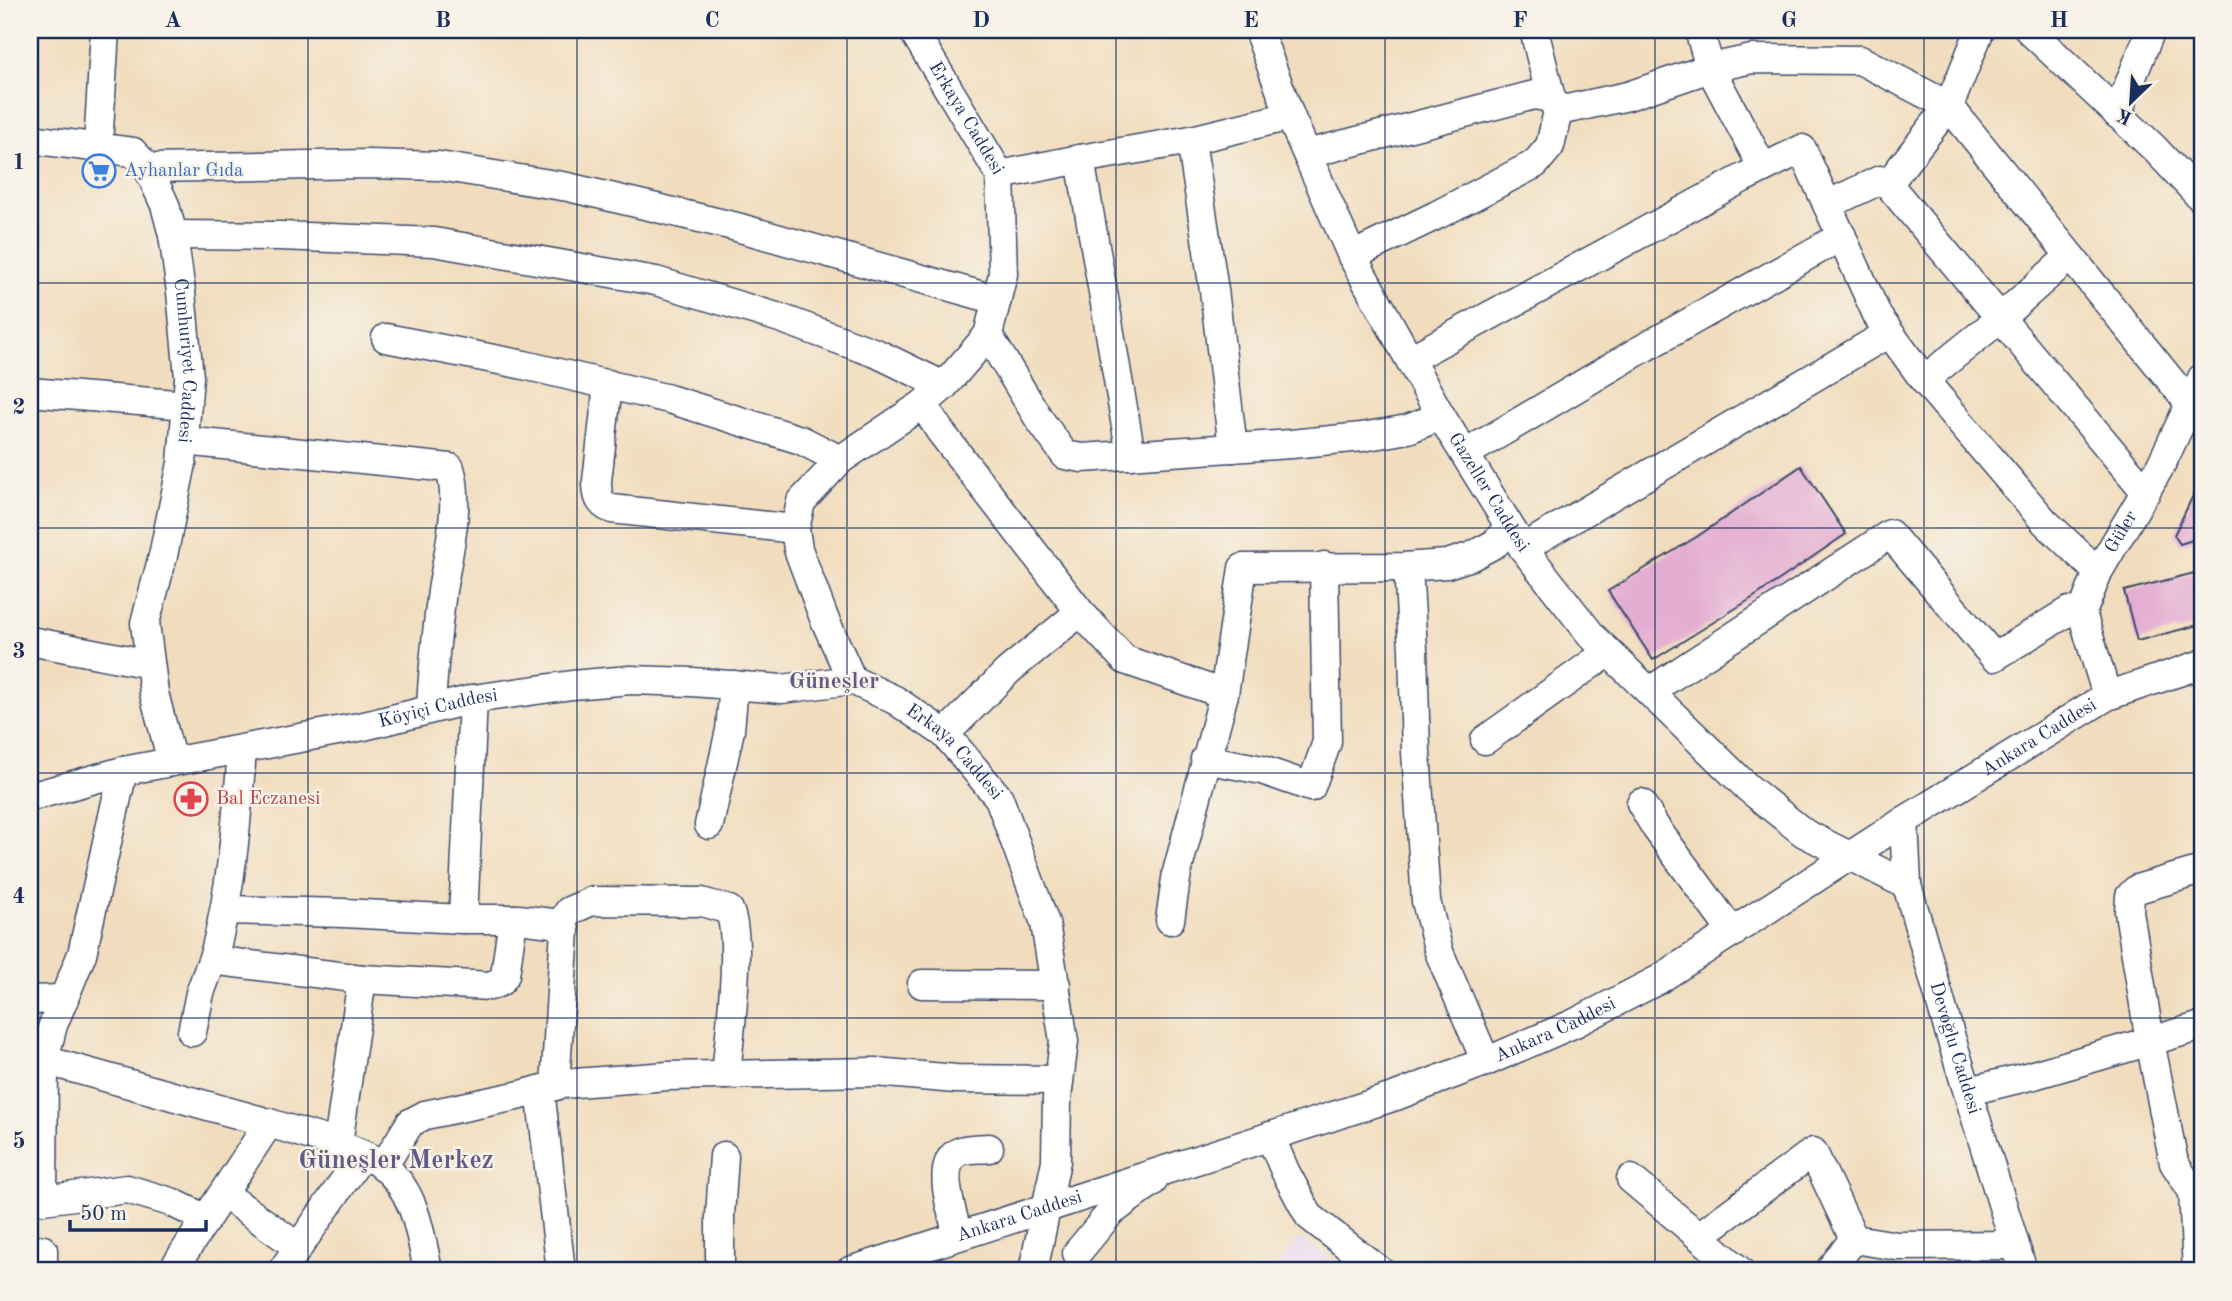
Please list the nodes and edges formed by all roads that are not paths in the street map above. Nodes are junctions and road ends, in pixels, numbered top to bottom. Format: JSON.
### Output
{"nodes":[{"id":1,"x":105,"y":30,"type":"edge"},
{"id":2,"x":913,"y":30,"type":"edge"},
{"id":3,"x":1258,"y":30,"type":"edge"},
{"id":4,"x":1534,"y":30,"type":"edge"},
{"id":5,"x":1699,"y":30,"type":"edge"},
{"id":6,"x":1980,"y":30,"type":"edge"},
{"id":7,"x":2029,"y":30,"type":"edge"},
{"id":8,"x":2151,"y":30,"type":"edge"},
{"id":9,"x":1710,"y":68,"type":"junction"},
{"id":10,"x":1555,"y":104,"type":"junction"},
{"id":11,"x":1949,"y":106,"type":"junction"},
{"id":12,"x":2117,"y":114,"type":"junction"},
{"id":13,"x":1290,"y":116,"type":"junction"},
{"id":14,"x":30,"y":139,"type":"edge"},
{"id":15,"x":1191,"y":140,"type":"junction"},
{"id":16,"x":98,"y":147,"type":"junction"},
{"id":17,"x":1307,"y":154,"type":"junction"},
{"id":18,"x":1080,"y":159,"type":"junction"},
{"id":19,"x":148,"y":168,"type":"junction"},
{"id":20,"x":1763,"y":168,"type":"junction"},
{"id":21,"x":1000,"y":175,"type":"junction"},
{"id":22,"x":1888,"y":184,"type":"junction"},
{"id":23,"x":2202,"y":199,"type":"edge"},
{"id":24,"x":1827,"y":205,"type":"junction"},
{"id":25,"x":173,"y":235,"type":"junction"},
{"id":26,"x":1842,"y":236,"type":"junction"},
{"id":27,"x":1352,"y":256,"type":"junction"},
{"id":28,"x":2070,"y":256,"type":"junction"},
{"id":29,"x":997,"y":299,"type":"junction"},
{"id":30,"x":2000,"y":317,"type":"junction"},
{"id":31,"x":1889,"y":332,"type":"junction"},
{"id":32,"x":988,"y":335,"type":"junction"},
{"id":33,"x":386,"y":338,"type":"dead end"},
{"id":34,"x":1410,"y":359,"type":"junction"},
{"id":35,"x":2202,"y":378,"type":"edge"},
{"id":36,"x":1924,"y":380,"type":"junction"},
{"id":37,"x":608,"y":384,"type":"junction"},
{"id":38,"x":30,"y":392,"type":"edge"},
{"id":39,"x":933,"y":395,"type":"junction"},
{"id":40,"x":2189,"y":403,"type":"junction"},
{"id":41,"x":187,"y":405,"type":"junction"},
{"id":42,"x":1441,"y":416,"type":"junction"},
{"id":43,"x":184,"y":441,"type":"junction"},
{"id":44,"x":1233,"y":448,"type":"junction"},
{"id":45,"x":1465,"y":454,"type":"junction"},
{"id":46,"x":1131,"y":455,"type":"junction"},
{"id":47,"x":840,"y":460,"type":"junction"},
{"id":48,"x":2146,"y":492,"type":"junction"},
{"id":49,"x":795,"y":529,"type":"junction"},
{"id":50,"x":1515,"y":538,"type":"junction"},
{"id":51,"x":1324,"y":566,"type":"junction"},
{"id":52,"x":1408,"y":567,"type":"junction"},
{"id":53,"x":2098,"y":572,"type":"junction"},
{"id":54,"x":1080,"y":611,"type":"junction"},
{"id":55,"x":2082,"y":613,"type":"junction"},
{"id":56,"x":30,"y":641,"type":"edge"},
{"id":57,"x":1608,"y":652,"type":"junction"},
{"id":58,"x":150,"y":664,"type":"junction"},
{"id":59,"x":2202,"y":664,"type":"edge"},
{"id":60,"x":852,"y":680,"type":"junction"},
{"id":61,"x":734,"y":685,"type":"junction"},
{"id":62,"x":1650,"y":691,"type":"junction"},
{"id":63,"x":1224,"y":694,"type":"junction"},
{"id":64,"x":2107,"y":695,"type":"junction"},
{"id":65,"x":473,"y":699,"type":"junction"},
{"id":66,"x":431,"y":708,"type":"junction"},
{"id":67,"x":945,"y":734,"type":"junction"},
{"id":68,"x":1485,"y":740,"type":"dead end"},
{"id":69,"x":242,"y":750,"type":"junction"},
{"id":70,"x":1205,"y":759,"type":"junction"},
{"id":71,"x":172,"y":762,"type":"junction"},
{"id":72,"x":123,"y":771,"type":"junction"},
{"id":73,"x":30,"y":797,"type":"edge"},
{"id":74,"x":1641,"y":803,"type":"dead end"},
{"id":75,"x":1904,"y":821,"type":"junction"},
{"id":76,"x":709,"y":825,"type":"dead end"},
{"id":77,"x":1849,"y":857,"type":"junction"},
{"id":78,"x":2202,"y":870,"type":"edge"},
{"id":79,"x":1907,"y":885,"type":"junction"},
{"id":80,"x":226,"y":910,"type":"junction"},
{"id":81,"x":464,"y":919,"type":"junction"},
{"id":82,"x":513,"y":919,"type":"junction"},
{"id":83,"x":1170,"y":920,"type":"dead end"},
{"id":84,"x":561,"y":925,"type":"junction"},
{"id":85,"x":1734,"y":933,"type":"junction"},
{"id":86,"x":215,"y":952,"type":"junction"},
{"id":87,"x":362,"y":979,"type":"junction"},
{"id":88,"x":922,"y":984,"type":"dead end"},
{"id":89,"x":1056,"y":985,"type":"junction"},
{"id":90,"x":64,"y":999,"type":"junction"},
{"id":91,"x":30,"y":1000,"type":"edge"},
{"id":92,"x":2202,"y":1026,"type":"edge"},
{"id":93,"x":192,"y":1032,"type":"dead end"},
{"id":94,"x":2150,"y":1041,"type":"junction"},
{"id":95,"x":44,"y":1060,"type":"junction"},
{"id":96,"x":1486,"y":1062,"type":"junction"},
{"id":97,"x":726,"y":1075,"type":"junction"},
{"id":98,"x":1059,"y":1080,"type":"junction"},
{"id":99,"x":547,"y":1088,"type":"junction"},
{"id":100,"x":1969,"y":1091,"type":"junction"},
{"id":101,"x":36,"y":1113,"type":"edge"},
{"id":102,"x":269,"y":1123,"type":"junction"},
{"id":103,"x":1270,"y":1136,"type":"junction"},
{"id":104,"x":989,"y":1148,"type":"dead end"},
{"id":105,"x":361,"y":1155,"type":"junction"},
{"id":106,"x":724,"y":1156,"type":"dead end"},
{"id":107,"x":1056,"y":1161,"type":"junction"},
{"id":108,"x":1173,"y":1166,"type":"junction"},
{"id":109,"x":1631,"y":1179,"type":"dead end"},
{"id":110,"x":2198,"y":1191,"type":"edge"},
{"id":111,"x":224,"y":1194,"type":"junction"},
{"id":112,"x":1076,"y":1200,"type":"junction"},
{"id":113,"x":1047,"y":1208,"type":"junction"},
{"id":114,"x":206,"y":1219,"type":"junction"},
{"id":115,"x":958,"y":1235,"type":"junction"},
{"id":116,"x":1699,"y":1236,"type":"junction"},
{"id":117,"x":1854,"y":1239,"type":"junction"},
{"id":118,"x":298,"y":1247,"type":"junction"},
{"id":119,"x":30,"y":1251,"type":"edge"},
{"id":120,"x":2018,"y":1258,"type":"edge"},
{"id":121,"x":1073,"y":1262,"type":"edge"},
{"id":122,"x":183,"y":1267,"type":"edge"},
{"id":123,"x":43,"y":1271,"type":"edge"},
{"id":124,"x":282,"y":1271,"type":"edge"},
{"id":125,"x":428,"y":1271,"type":"edge"},
{"id":126,"x":561,"y":1271,"type":"edge"},
{"id":127,"x":720,"y":1271,"type":"edge"},
{"id":128,"x":850,"y":1271,"type":"edge"},
{"id":129,"x":1033,"y":1271,"type":"edge"},
{"id":130,"x":1380,"y":1271,"type":"edge"},
{"id":131,"x":1740,"y":1271,"type":"edge"},
{"id":132,"x":1829,"y":1271,"type":"edge"},
{"id":133,"x":2197,"y":1271,"type":"edge"}],
"edges":[{"from":1,"to":16,"type":"street"},
{"from":2,"to":21,"type":"street","name":"Erkaya Caddesi"},
{"from":3,"to":13,"type":"street","name":"Gazeller Caddesi"},
{"from":4,"to":10,"type":"street"},
{"from":5,"to":9,"type":"street"},
{"from":6,"to":11,"type":"street"},
{"from":7,"to":12,"type":"street"},
{"from":8,"to":12,"type":"street"},
{"from":9,"to":10,"type":"street"},
{"from":9,"to":11,"type":"street"},
{"from":9,"to":20,"type":"street"},
{"from":10,"to":17,"type":"street"},
{"from":10,"to":27,"type":"street"},
{"from":11,"to":22,"type":"street"},
{"from":11,"to":28,"type":"street"},
{"from":12,"to":23,"type":"street"},
{"from":13,"to":15,"type":"street"},
{"from":13,"to":17,"type":"street","name":"Gazeller Caddesi"},
{"from":14,"to":16,"type":"street"},
{"from":15,"to":18,"type":"street"},
{"from":15,"to":44,"type":"street"},
{"from":16,"to":19,"type":"street"},
{"from":17,"to":27,"type":"street","name":"Gazeller Caddesi"},
{"from":18,"to":21,"type":"street"},
{"from":18,"to":46,"type":"street"},
{"from":19,"to":25,"type":"street","name":"Cumhuriyet Caddesi"},
{"from":19,"to":29,"type":"street"},
{"from":20,"to":24,"type":"street"},
{"from":20,"to":34,"type":"street"},
{"from":21,"to":29,"type":"street","name":"Erkaya Caddesi"},
{"from":22,"to":24,"type":"street"},
{"from":22,"to":30,"type":"street"},
{"from":24,"to":26,"type":"street"},
{"from":25,"to":39,"type":"street"},
{"from":25,"to":41,"type":"street","name":"Cumhuriyet Caddesi"},
{"from":26,"to":31,"type":"street"},
{"from":26,"to":45,"type":"street"},
{"from":27,"to":34,"type":"street","name":"Gazeller Caddesi"},
{"from":28,"to":30,"type":"street"},
{"from":28,"to":40,"type":"street"},
{"from":29,"to":32,"type":"street","name":"Erkaya Caddesi"},
{"from":30,"to":36,"type":"street"},
{"from":30,"to":48,"type":"street"},
{"from":31,"to":36,"type":"street"},
{"from":31,"to":50,"type":"street"},
{"from":32,"to":39,"type":"street","name":"Erkaya Caddesi"},
{"from":32,"to":46,"type":"street"},
{"from":33,"to":37,"type":"street"},
{"from":34,"to":42,"type":"street","name":"Gazeller Caddesi"},
{"from":35,"to":40,"type":"street","name":"Güler"},
{"from":36,"to":53,"type":"street"},
{"from":37,"to":47,"type":"street"},
{"from":37,"to":49,"type":"street"},
{"from":38,"to":41,"type":"street"},
{"from":39,"to":47,"type":"street","name":"Erkaya Caddesi"},
{"from":39,"to":54,"type":"street"},
{"from":40,"to":48,"type":"street","name":"Güler"},
{"from":41,"to":43,"type":"street","name":"Cumhuriyet Caddesi"},
{"from":42,"to":44,"type":"street"},
{"from":42,"to":45,"type":"street","name":"Gazeller Caddesi"},
{"from":43,"to":58,"type":"street","name":"Cumhuriyet Caddesi"},
{"from":43,"to":66,"type":"street"},
{"from":44,"to":46,"type":"street"},
{"from":45,"to":50,"type":"street","name":"Gazeller Caddesi"},
{"from":47,"to":49,"type":"street","name":"Erkaya Caddesi"},
{"from":48,"to":53,"type":"street","name":"Güler"},
{"from":49,"to":60,"type":"street"},
{"from":50,"to":52,"type":"street"},
{"from":50,"to":57,"type":"street","name":"Gazeller Caddesi"},
{"from":51,"to":52,"type":"street"},
{"from":51,"to":63,"type":"street"},
{"from":51,"to":70,"type":"street"},
{"from":52,"to":96,"type":"street"},
{"from":53,"to":55,"type":"street","name":"Güler"},
{"from":54,"to":63,"type":"street"},
{"from":54,"to":67,"type":"street"},
{"from":55,"to":62,"type":"street"},
{"from":55,"to":64,"type":"street"},
{"from":56,"to":58,"type":"street"},
{"from":57,"to":62,"type":"street","name":"Gazeller Caddesi"},
{"from":57,"to":68,"type":"street"},
{"from":58,"to":71,"type":"street","name":"Cumhuriyet Caddesi"},
{"from":59,"to":64,"type":"street","name":"Ankara Caddesi"},
{"from":60,"to":61,"type":"street","name":"Köyiçi Caddesi"},
{"from":60,"to":67,"type":"street","name":"Erkaya Caddesi"},
{"from":61,"to":65,"type":"street","name":"Köyiçi Caddesi"},
{"from":61,"to":76,"type":"street"},
{"from":62,"to":77,"type":"street","name":"Gazeller Caddesi"},
{"from":63,"to":70,"type":"street"},
{"from":64,"to":75,"type":"street","name":"Ankara Caddesi"},
{"from":65,"to":66,"type":"street","name":"Köyiçi Caddesi"},
{"from":65,"to":81,"type":"street"},
{"from":66,"to":69,"type":"street","name":"Köyiçi Caddesi"},
{"from":67,"to":89,"type":"street","name":"Erkaya Caddesi"},
{"from":69,"to":71,"type":"street","name":"Köyiçi Caddesi"},
{"from":69,"to":80,"type":"street"},
{"from":70,"to":83,"type":"street"},
{"from":71,"to":72,"type":"street","name":"Köyiçi Caddesi"},
{"from":72,"to":73,"type":"street","name":"Köyiçi Caddesi"},
{"from":72,"to":90,"type":"street"},
{"from":74,"to":85,"type":"street"},
{"from":75,"to":77,"type":"street","name":"Ankara Caddesi"},
{"from":75,"to":79,"type":"street","name":"Devoğlu Caddesi"},
{"from":77,"to":79,"type":"street","name":"Gazeller Caddesi"},
{"from":77,"to":85,"type":"street","name":"Ankara Caddesi"},
{"from":78,"to":94,"type":"street"},
{"from":79,"to":100,"type":"street","name":"Devoğlu Caddesi"},
{"from":80,"to":81,"type":"street"},
{"from":80,"to":86,"type":"street"},
{"from":81,"to":82,"type":"street"},
{"from":82,"to":84,"type":"street"},
{"from":82,"to":87,"type":"street"},
{"from":84,"to":97,"type":"street"},
{"from":84,"to":99,"type":"street"},
{"from":85,"to":96,"type":"street","name":"Ankara Caddesi"},
{"from":86,"to":87,"type":"street"},
{"from":86,"to":93,"type":"street"},
{"from":87,"to":105,"type":"street"},
{"from":88,"to":89,"type":"street"},
{"from":89,"to":98,"type":"street","name":"Erkaya Caddesi"},
{"from":90,"to":91,"type":"street"},
{"from":90,"to":95,"type":"street"},
{"from":92,"to":94,"type":"street"},
{"from":94,"to":100,"type":"street"},
{"from":94,"to":110,"type":"street"},
{"from":95,"to":101,"type":"street"},
{"from":95,"to":102,"type":"street"},
{"from":96,"to":103,"type":"street","name":"Ankara Caddesi"},
{"from":97,"to":98,"type":"street"},
{"from":97,"to":99,"type":"street"},
{"from":98,"to":107,"type":"street","name":"Erkaya Caddesi"},
{"from":99,"to":105,"type":"street"},
{"from":99,"to":126,"type":"street"},
{"from":100,"to":120,"type":"street","name":"Devoğlu Caddesi"},
{"from":101,"to":114,"type":"street"},
{"from":102,"to":105,"type":"street"},
{"from":102,"to":111,"type":"street"},
{"from":103,"to":108,"type":"street","name":"Ankara Caddesi"},
{"from":103,"to":130,"type":"street"},
{"from":104,"to":115,"type":"street"},
{"from":105,"to":118,"type":"street"},
{"from":105,"to":125,"type":"street"},
{"from":106,"to":127,"type":"street"},
{"from":107,"to":112,"type":"street"},
{"from":107,"to":113,"type":"street","name":"Erkaya Caddesi"},
{"from":108,"to":112,"type":"street","name":"Ankara Caddesi"},
{"from":108,"to":121,"type":"street"},
{"from":109,"to":116,"type":"street"},
{"from":110,"to":133,"type":"street"},
{"from":111,"to":114,"type":"street"},
{"from":111,"to":118,"type":"street"},
{"from":112,"to":113,"type":"street","name":"Ankara Caddesi"},
{"from":112,"to":121,"type":"street"},
{"from":113,"to":115,"type":"street","name":"Ankara Caddesi"},
{"from":113,"to":129,"type":"street","name":"Erkaya Caddesi"},
{"from":114,"to":122,"type":"street"},
{"from":115,"to":128,"type":"street","name":"Ankara Caddesi"},
{"from":116,"to":117,"type":"street"},
{"from":116,"to":131,"type":"street"},
{"from":117,"to":120,"type":"street"},
{"from":117,"to":132,"type":"street"},
{"from":118,"to":124,"type":"street"},
{"from":119,"to":123,"type":"street"}]}
